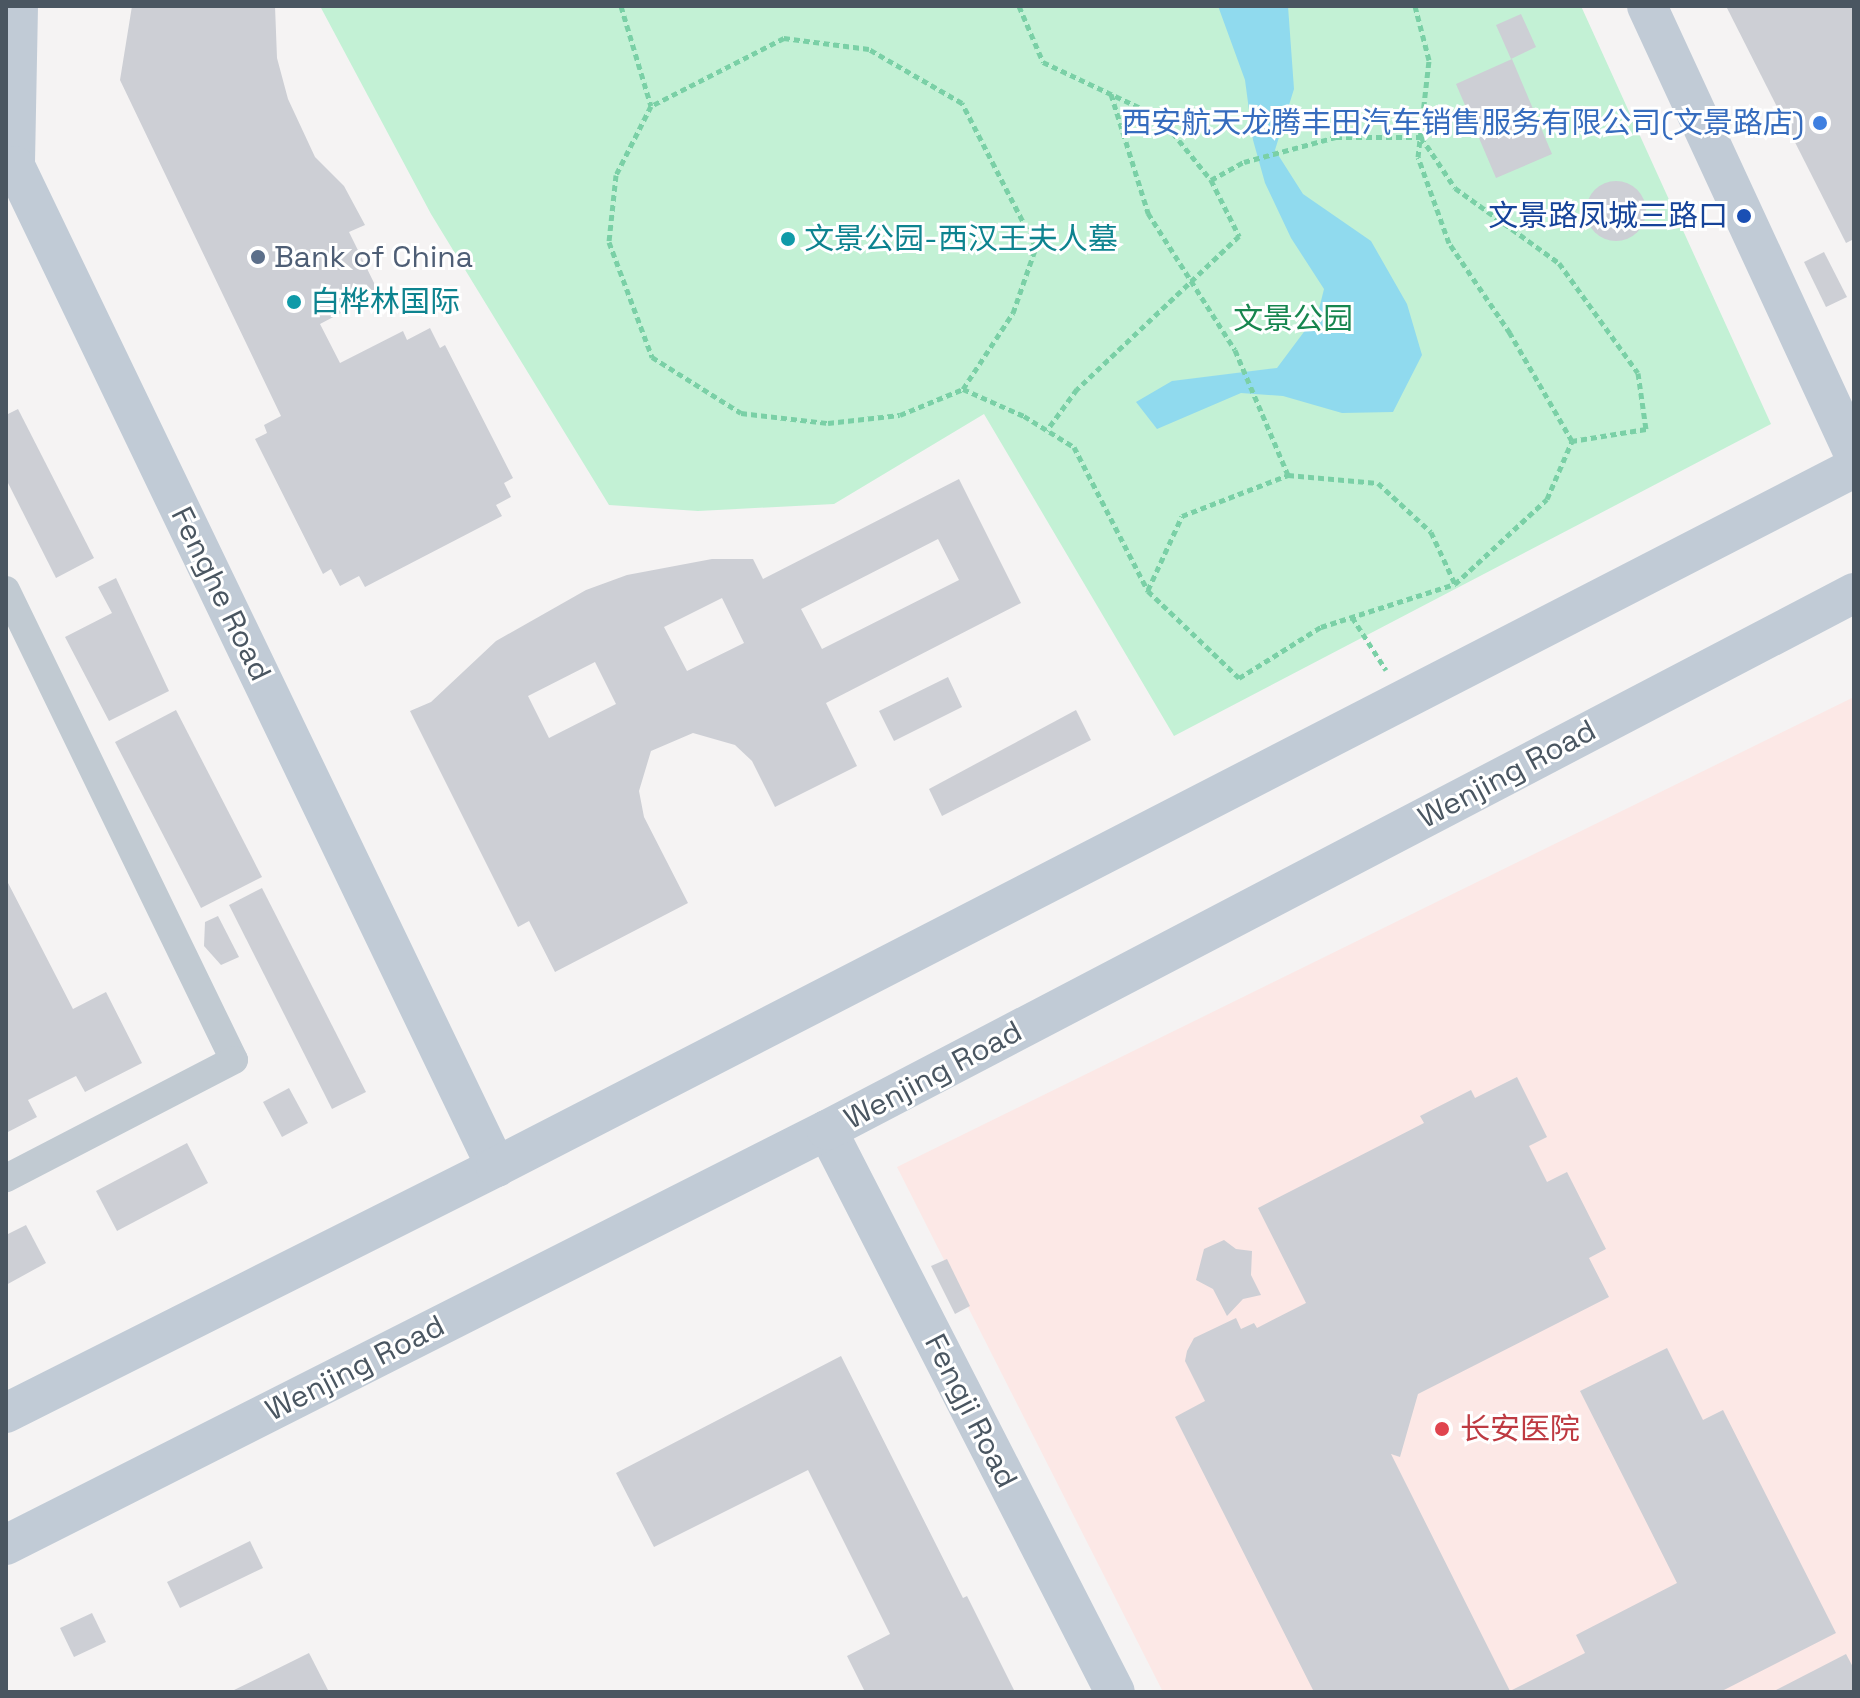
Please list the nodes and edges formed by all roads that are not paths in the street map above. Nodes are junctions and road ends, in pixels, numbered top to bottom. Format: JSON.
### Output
{"nodes":[{"id":1,"x":18,"y":6,"type":"edge"},
{"id":2,"x":1647,"y":6,"type":"edge"},
{"id":3,"x":1854,"y":454,"type":"edge"},
{"id":4,"x":1854,"y":468,"type":"edge"},
{"id":5,"x":6,"y":590,"type":"edge"},
{"id":6,"x":1854,"y":593,"type":"edge"},
{"id":7,"x":827,"y":1130,"type":"junction"},
{"id":8,"x":496,"y":1167,"type":"junction"},
{"id":9,"x":6,"y":1178,"type":"edge"},
{"id":10,"x":6,"y":1413,"type":"edge"},
{"id":11,"x":6,"y":1545,"type":"edge"},
{"id":12,"x":1115,"y":1692,"type":"edge"}],
"edges":[{"from":1,"to":8,"type":"main road","name":"Fenghe Road"},
{"from":2,"to":3,"type":"main road"},
{"from":4,"to":8,"type":"main road"},
{"from":5,"to":9,"type":"street"},
{"from":6,"to":7,"type":"main road","name":"Wenjing Road"},
{"from":7,"to":11,"type":"main road","name":"Wenjing Road"},
{"from":7,"to":12,"type":"main road","name":"Fengji Road"},
{"from":8,"to":10,"type":"main road"}]}
